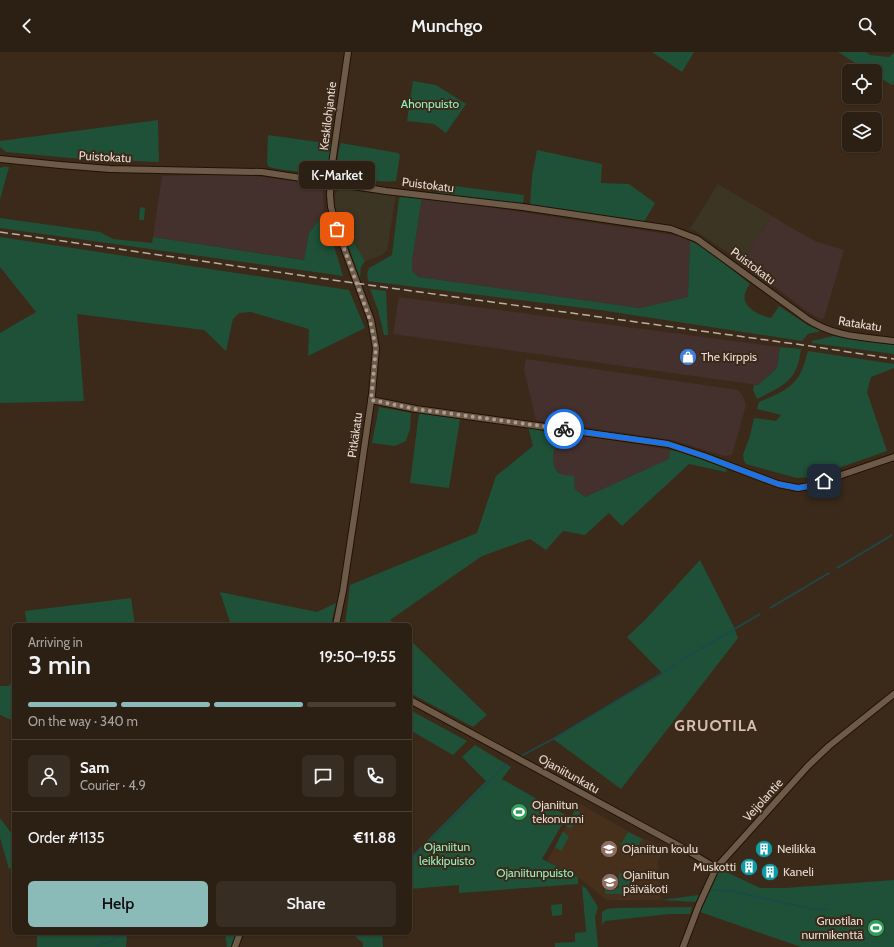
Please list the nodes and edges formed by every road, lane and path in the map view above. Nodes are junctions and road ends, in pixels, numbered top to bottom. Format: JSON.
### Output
{"nodes":[{"id":1,"x":348,"y":52,"type":"edge"},
{"id":2,"x":0,"y":159,"type":"edge"},
{"id":3,"x":330,"y":182,"type":"junction"},
{"id":4,"x":822,"y":328,"type":"joint"},
{"id":5,"x":894,"y":341,"type":"edge"},
{"id":6,"x":371,"y":400,"type":"junction"},
{"id":7,"x":894,"y":457,"type":"edge"},
{"id":8,"x":336,"y":623,"type":"edge"},
{"id":9,"x":894,"y":694,"type":"edge"},
{"id":10,"x":412,"y":701,"type":"edge"},
{"id":11,"x":716,"y":868,"type":"junction"},
{"id":12,"x":239,"y":935,"type":"edge"},
{"id":13,"x":235,"y":947,"type":"edge"},
{"id":14,"x":683,"y":947,"type":"edge"}],
"edges":[{"from":1,"to":3,"type":"street","name":"Keskilohjantie"},
{"from":2,"to":3,"type":"street","name":"Puistokatu"},
{"from":3,"to":4,"type":"street","name":"Puistokatu"},
{"from":3,"to":6,"type":"street","name":"Pitkäkatu"},
{"from":4,"to":5,"type":"street","name":"Ratakatu"},
{"from":6,"to":7,"type":"street"},
{"from":6,"to":8,"type":"street","name":"Pitkäkatu"},
{"from":9,"to":11,"type":"street","name":"Veijolantie"},
{"from":10,"to":11,"type":"street","name":"Ojaniitunkatu"},
{"from":11,"to":14,"type":"street","name":"Veijolantie"},
{"from":12,"to":13,"type":"street"}]}
